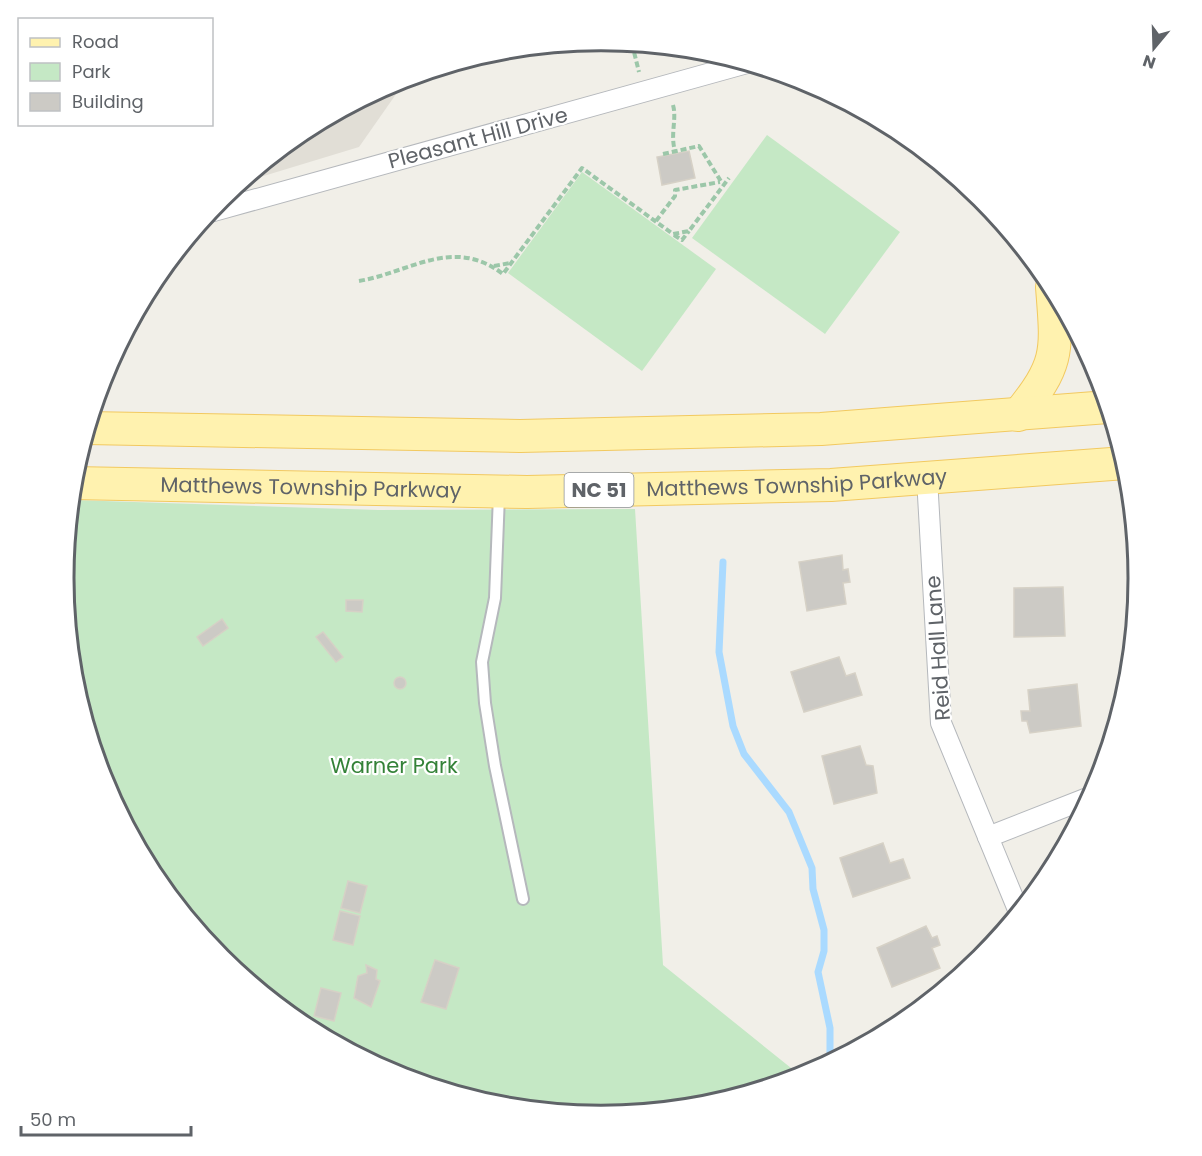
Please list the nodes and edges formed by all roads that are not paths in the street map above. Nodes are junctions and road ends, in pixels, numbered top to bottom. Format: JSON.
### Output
{"nodes":[{"id":1,"x":731,"y":67,"type":"edge"},
{"id":2,"x":226,"y":208,"type":"edge"},
{"id":3,"x":1054,"y":309,"type":"edge"},
{"id":4,"x":1100,"y":408,"type":"edge"},
{"id":5,"x":1018,"y":416,"type":"junction"},
{"id":6,"x":96,"y":428,"type":"edge"},
{"id":7,"x":1115,"y":464,"type":"edge"},
{"id":8,"x":927,"y":478,"type":"junction"},
{"id":9,"x":83,"y":483,"type":"edge"},
{"id":10,"x":499,"y":492,"type":"junction"},
{"id":11,"x":1078,"y":802,"type":"edge"},
{"id":12,"x":988,"y":837,"type":"junction"},
{"id":13,"x":523,"y":899,"type":"dead end"},
{"id":14,"x":1015,"y":903,"type":"edge"}],
"edges":[{"from":1,"to":2,"type":"street","name":"Pleasant Hill Drive"},
{"from":3,"to":5,"type":"main road"},
{"from":4,"to":5,"type":"main road"},
{"from":5,"to":6,"type":"main road"},
{"from":7,"to":8,"type":"main road","name":"Matthews Township Parkway","number":"NC 51"},
{"from":8,"to":10,"type":"main road","name":"Matthews Township Parkway","number":"NC 51"},
{"from":8,"to":12,"type":"street","name":"Reid Hall Lane"},
{"from":9,"to":10,"type":"main road","name":"Matthews Township Parkway","number":"NC 51"},
{"from":10,"to":13,"type":"lane"},
{"from":11,"to":12,"type":"street"},
{"from":12,"to":14,"type":"street","name":"Reid Hall Lane"}]}
